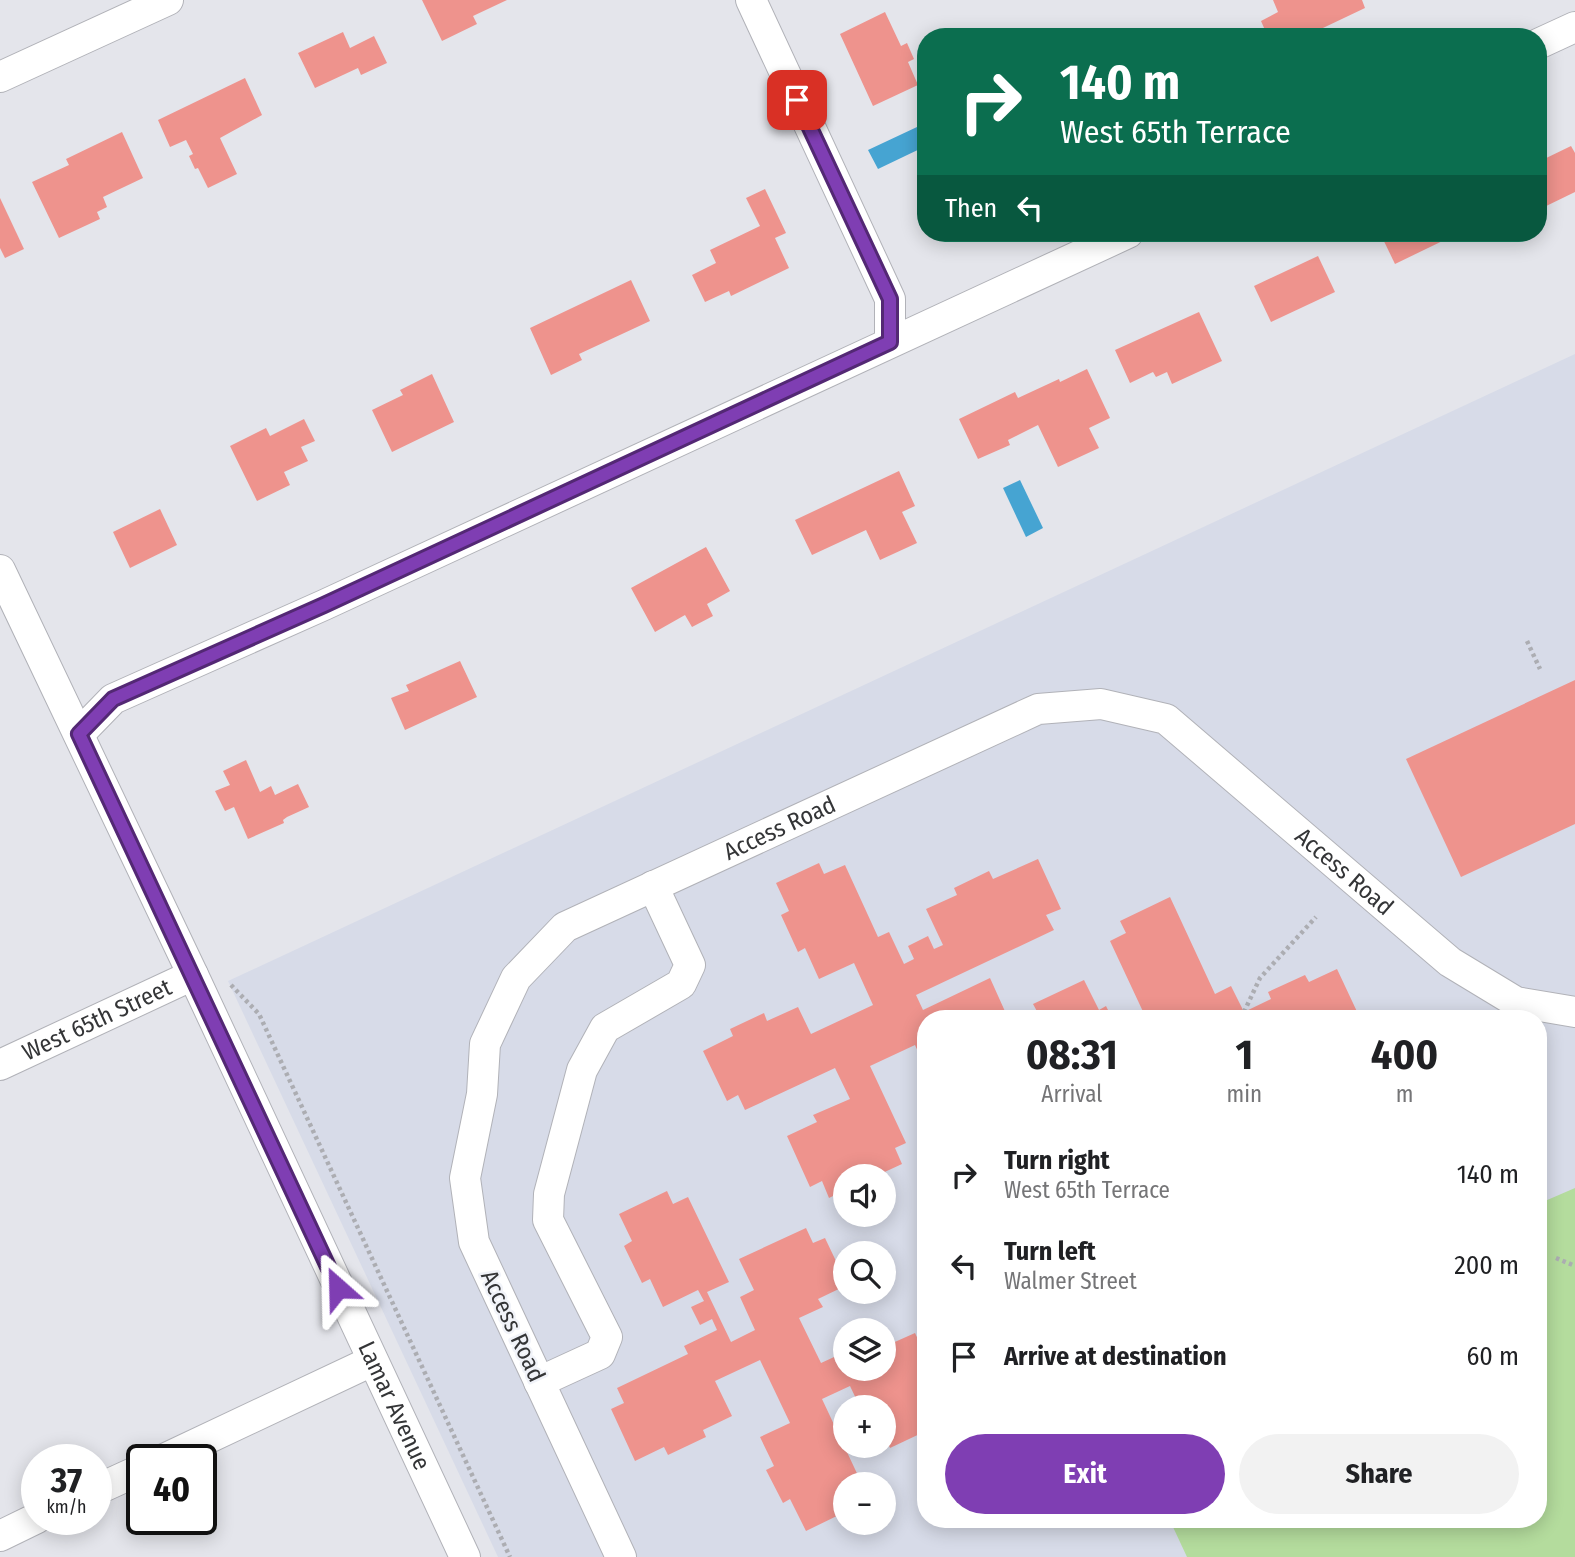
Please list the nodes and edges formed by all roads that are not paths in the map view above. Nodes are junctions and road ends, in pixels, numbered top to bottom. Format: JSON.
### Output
{"nodes":[{"id":1,"x":169,"y":0,"type":"edge"},
{"id":2,"x":751,"y":0,"type":"edge"},
{"id":3,"x":1575,"y":27,"type":"edge"},
{"id":4,"x":1547,"y":40,"type":"edge"},
{"id":5,"x":0,"y":77,"type":"edge"},
{"id":6,"x":1108,"y":242,"type":"edge"},
{"id":7,"x":890,"y":342,"type":"junction"},
{"id":8,"x":1,"y":575,"type":"edge"},
{"id":9,"x":79,"y":734,"type":"junction"},
{"id":10,"x":653,"y":886,"type":"junction"},
{"id":11,"x":193,"y":975,"type":"junction"},
{"id":12,"x":1575,"y":1012,"type":"edge"},
{"id":13,"x":0,"y":1065,"type":"edge"},
{"id":14,"x":372,"y":1361,"type":"junction"},
{"id":15,"x":539,"y":1382,"type":"junction"},
{"id":16,"x":196,"y":1444,"type":"edge"},
{"id":17,"x":21,"y":1526,"type":"edge"},
{"id":18,"x":0,"y":1536,"type":"edge"},
{"id":19,"x":465,"y":1557,"type":"edge"},
{"id":20,"x":621,"y":1557,"type":"edge"}],
"edges":[{"from":1,"to":5,"type":"street"},
{"from":2,"to":7,"type":"street"},
{"from":3,"to":4,"type":"street"},
{"from":6,"to":7,"type":"street"},
{"from":7,"to":9,"type":"street"},
{"from":8,"to":9,"type":"street","name":"Lamar Avenue"},
{"from":9,"to":11,"type":"street","name":"Lamar Avenue"},
{"from":10,"to":12,"type":"street","name":"Access Road"},
{"from":10,"to":15,"type":"street","name":"Access Road"},
{"from":10,"to":15,"type":"street"},
{"from":11,"to":13,"type":"street","name":"West 65th Street"},
{"from":11,"to":14,"type":"street","name":"Lamar Avenue"},
{"from":14,"to":16,"type":"street"},
{"from":14,"to":19,"type":"street","name":"Lamar Avenue"},
{"from":15,"to":20,"type":"street","name":"Access Road"},
{"from":17,"to":18,"type":"street"}]}
